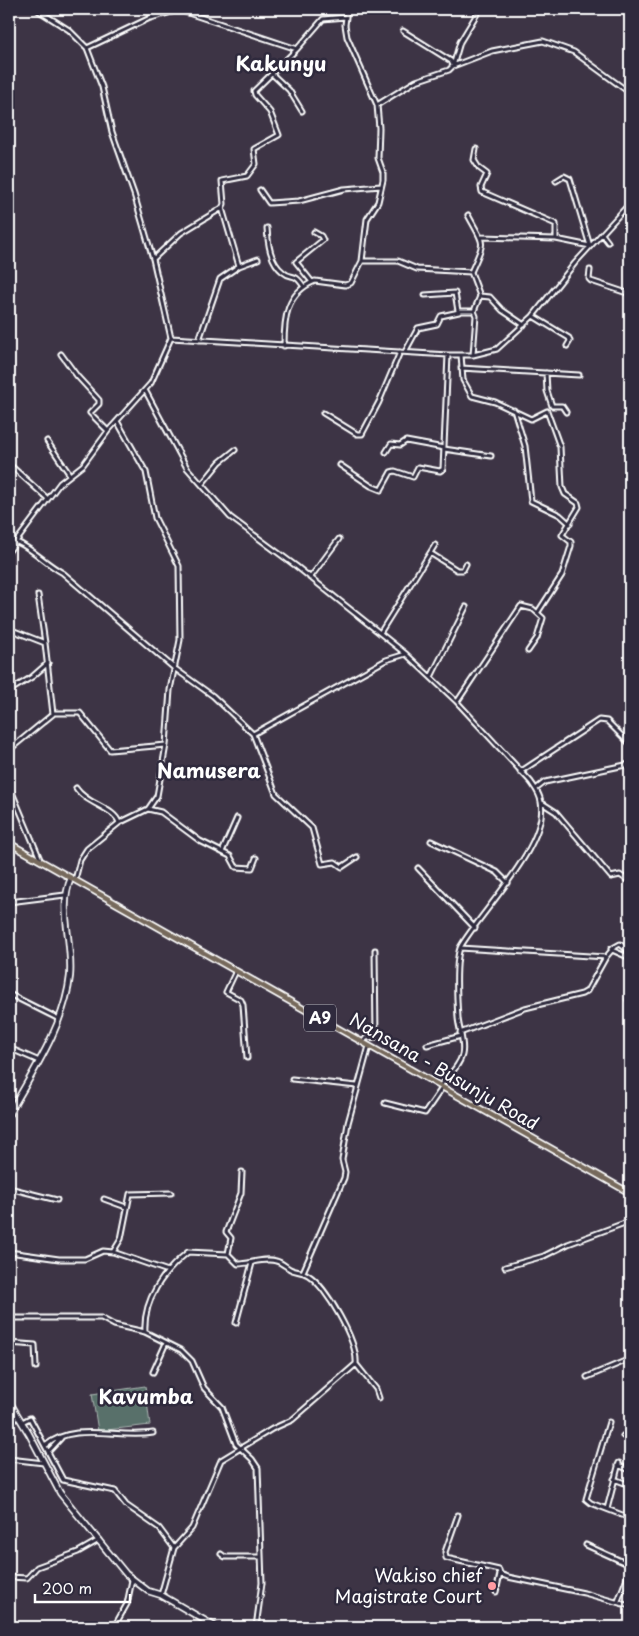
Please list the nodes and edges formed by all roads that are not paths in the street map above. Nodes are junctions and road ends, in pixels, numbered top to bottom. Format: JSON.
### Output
{"nodes":[{"id":1,"x":36,"y":9,"type":"edge"},
{"id":2,"x":156,"y":9,"type":"edge"},
{"id":3,"x":347,"y":9,"type":"edge"},
{"id":4,"x":480,"y":9,"type":"edge"},
{"id":5,"x":180,"y":10,"type":"edge"},
{"id":6,"x":345,"y":17,"type":"junction"},
{"id":7,"x":150,"y":18,"type":"junction"},
{"id":8,"x":403,"y":31,"type":"dead end"},
{"id":9,"x":86,"y":48,"type":"junction"},
{"id":10,"x":297,"y":50,"type":"junction"},
{"id":11,"x":453,"y":66,"type":"junction"},
{"id":12,"x":272,"y":74,"type":"junction"},
{"id":13,"x":630,"y":93,"type":"edge"},
{"id":14,"x":377,"y":105,"type":"junction"},
{"id":15,"x":302,"y":111,"type":"dead end"},
{"id":16,"x":476,"y":149,"type":"dead end"},
{"id":17,"x":556,"y":180,"type":"dead end"},
{"id":18,"x":381,"y":186,"type":"junction"},
{"id":19,"x":260,"y":190,"type":"dead end"},
{"id":20,"x":630,"y":203,"type":"edge"},
{"id":21,"x":222,"y":208,"type":"junction"},
{"id":22,"x":468,"y":215,"type":"dead end"},
{"id":23,"x":267,"y":228,"type":"dead end"},
{"id":24,"x":314,"y":232,"type":"dead end"},
{"id":25,"x":602,"y":234,"type":"junction"},
{"id":26,"x":482,"y":237,"type":"junction"},
{"id":27,"x":556,"y":239,"type":"junction"},
{"id":28,"x":608,"y":242,"type":"dead end"},
{"id":29,"x":590,"y":246,"type":"junction"},
{"id":30,"x":153,"y":259,"type":"junction"},
{"id":31,"x":258,"y":259,"type":"dead end"},
{"id":32,"x":362,"y":261,"type":"junction"},
{"id":33,"x":239,"y":266,"type":"junction"},
{"id":34,"x":590,"y":270,"type":"dead end"},
{"id":35,"x":471,"y":272,"type":"junction"},
{"id":36,"x":312,"y":282,"type":"junction"},
{"id":37,"x":304,"y":287,"type":"junction"},
{"id":38,"x":630,"y":294,"type":"edge"},
{"id":39,"x":425,"y":295,"type":"dead end"},
{"id":40,"x":480,"y":296,"type":"junction"},
{"id":41,"x":474,"y":311,"type":"junction"},
{"id":42,"x":459,"y":312,"type":"junction"},
{"id":43,"x":533,"y":316,"type":"junction"},
{"id":44,"x":524,"y":324,"type":"junction"},
{"id":45,"x":172,"y":338,"type":"junction"},
{"id":46,"x":199,"y":340,"type":"junction"},
{"id":47,"x":284,"y":346,"type":"junction"},
{"id":48,"x":567,"y":346,"type":"dead end"},
{"id":49,"x":400,"y":352,"type":"junction"},
{"id":50,"x":405,"y":352,"type":"junction"},
{"id":51,"x":61,"y":354,"type":"dead end"},
{"id":52,"x":448,"y":355,"type":"junction"},
{"id":53,"x":461,"y":355,"type":"junction"},
{"id":54,"x":473,"y":355,"type":"junction"},
{"id":55,"x":461,"y":368,"type":"junction"},
{"id":56,"x":546,"y":373,"type":"junction"},
{"id":57,"x":579,"y":375,"type":"dead end"},
{"id":58,"x":145,"y":390,"type":"junction"},
{"id":59,"x":552,"y":406,"type":"junction"},
{"id":60,"x":514,"y":410,"type":"junction"},
{"id":61,"x":547,"y":411,"type":"junction"},
{"id":62,"x":566,"y":412,"type":"dead end"},
{"id":63,"x":323,"y":413,"type":"dead end"},
{"id":64,"x":117,"y":421,"type":"junction"},
{"id":65,"x":108,"y":432,"type":"junction"},
{"id":66,"x":47,"y":441,"type":"dead end"},
{"id":67,"x":444,"y":449,"type":"junction"},
{"id":68,"x":235,"y":450,"type":"dead end"},
{"id":69,"x":386,"y":452,"type":"dead end"},
{"id":70,"x":491,"y":456,"type":"dead end"},
{"id":71,"x":9,"y":464,"type":"edge"},
{"id":72,"x":340,"y":465,"type":"dead end"},
{"id":73,"x":70,"y":475,"type":"junction"},
{"id":74,"x":202,"y":484,"type":"junction"},
{"id":75,"x":48,"y":499,"type":"junction"},
{"id":76,"x":570,"y":524,"type":"junction"},
{"id":77,"x":339,"y":539,"type":"dead end"},
{"id":78,"x":17,"y":542,"type":"junction"},
{"id":79,"x":435,"y":545,"type":"dead end"},
{"id":80,"x":9,"y":551,"type":"edge"},
{"id":81,"x":430,"y":553,"type":"junction"},
{"id":82,"x":466,"y":564,"type":"dead end"},
{"id":83,"x":310,"y":578,"type":"junction"},
{"id":84,"x":38,"y":595,"type":"dead end"},
{"id":85,"x":466,"y":607,"type":"dead end"},
{"id":86,"x":538,"y":612,"type":"junction"},
{"id":87,"x":9,"y":629,"type":"edge"},
{"id":88,"x":380,"y":633,"type":"junction"},
{"id":89,"x":45,"y":643,"type":"junction"},
{"id":90,"x":528,"y":651,"type":"dead end"},
{"id":91,"x":406,"y":654,"type":"junction"},
{"id":92,"x":48,"y":662,"type":"junction"},
{"id":93,"x":174,"y":668,"type":"junction"},
{"id":94,"x":431,"y":677,"type":"junction"},
{"id":95,"x":9,"y":691,"type":"edge"},
{"id":96,"x":457,"y":702,"type":"junction"},
{"id":97,"x":53,"y":713,"type":"junction"},
{"id":98,"x":253,"y":734,"type":"junction"},
{"id":99,"x":630,"y":744,"type":"edge"},
{"id":100,"x":166,"y":745,"type":"junction"},
{"id":101,"x":9,"y":750,"type":"edge"},
{"id":102,"x":630,"y":764,"type":"edge"},
{"id":103,"x":520,"y":772,"type":"junction"},
{"id":104,"x":9,"y":785,"type":"edge"},
{"id":105,"x":76,"y":788,"type":"dead end"},
{"id":106,"x":536,"y":789,"type":"junction"},
{"id":107,"x":542,"y":803,"type":"junction"},
{"id":108,"x":148,"y":809,"type":"junction"},
{"id":109,"x":237,"y":818,"type":"dead end"},
{"id":110,"x":119,"y":823,"type":"junction"},
{"id":111,"x":431,"y":841,"type":"dead end"},
{"id":112,"x":9,"y":842,"type":"edge"},
{"id":113,"x":222,"y":852,"type":"junction"},
{"id":114,"x":357,"y":857,"type":"dead end"},
{"id":115,"x":256,"y":858,"type":"dead end"},
{"id":116,"x":40,"y":860,"type":"junction"},
{"id":117,"x":418,"y":868,"type":"dead end"},
{"id":118,"x":73,"y":879,"type":"junction"},
{"id":119,"x":630,"y":882,"type":"edge"},
{"id":120,"x":508,"y":883,"type":"junction"},
{"id":121,"x":65,"y":895,"type":"junction"},
{"id":122,"x":9,"y":902,"type":"edge"},
{"id":123,"x":475,"y":928,"type":"junction"},
{"id":124,"x":460,"y":948,"type":"junction"},
{"id":125,"x":375,"y":950,"type":"dead end"},
{"id":126,"x":611,"y":950,"type":"junction"},
{"id":127,"x":630,"y":952,"type":"edge"},
{"id":128,"x":606,"y":957,"type":"junction"},
{"id":129,"x":630,"y":958,"type":"edge"},
{"id":130,"x":237,"y":971,"type":"junction"},
{"id":131,"x":630,"y":992,"type":"edge"},
{"id":132,"x":9,"y":994,"type":"edge"},
{"id":133,"x":630,"y":1003,"type":"edge"},
{"id":134,"x":60,"y":1019,"type":"junction"},
{"id":135,"x":461,"y":1034,"type":"junction"},
{"id":136,"x":363,"y":1042,"type":"junction"},
{"id":137,"x":427,"y":1045,"type":"dead end"},
{"id":138,"x":370,"y":1046,"type":"junction"},
{"id":139,"x":9,"y":1048,"type":"edge"},
{"id":140,"x":247,"y":1058,"type":"dead end"},
{"id":141,"x":39,"y":1061,"type":"junction"},
{"id":142,"x":292,"y":1078,"type":"dead end"},
{"id":143,"x":357,"y":1086,"type":"junction"},
{"id":144,"x":441,"y":1087,"type":"junction"},
{"id":145,"x":384,"y":1103,"type":"dead end"},
{"id":146,"x":9,"y":1114,"type":"edge"},
{"id":147,"x":242,"y":1172,"type":"dead end"},
{"id":148,"x":9,"y":1188,"type":"edge"},
{"id":149,"x":171,"y":1193,"type":"dead end"},
{"id":150,"x":630,"y":1193,"type":"edge"},
{"id":151,"x":104,"y":1199,"type":"dead end"},
{"id":152,"x":58,"y":1200,"type":"dead end"},
{"id":153,"x":126,"y":1208,"type":"junction"},
{"id":154,"x":630,"y":1221,"type":"edge"},
{"id":155,"x":9,"y":1252,"type":"edge"},
{"id":156,"x":113,"y":1252,"type":"junction"},
{"id":157,"x":228,"y":1254,"type":"junction"},
{"id":158,"x":252,"y":1263,"type":"junction"},
{"id":159,"x":505,"y":1267,"type":"dead end"},
{"id":160,"x":168,"y":1271,"type":"junction"},
{"id":161,"x":303,"y":1272,"type":"junction"},
{"id":162,"x":9,"y":1318,"type":"edge"},
{"id":163,"x":236,"y":1323,"type":"dead end"},
{"id":164,"x":145,"y":1332,"type":"junction"},
{"id":165,"x":9,"y":1343,"type":"edge"},
{"id":166,"x":166,"y":1343,"type":"junction"},
{"id":167,"x":630,"y":1359,"type":"edge"},
{"id":168,"x":356,"y":1364,"type":"junction"},
{"id":169,"x":36,"y":1367,"type":"dead end"},
{"id":170,"x":153,"y":1372,"type":"dead end"},
{"id":171,"x":587,"y":1377,"type":"dead end"},
{"id":172,"x":378,"y":1398,"type":"dead end"},
{"id":173,"x":9,"y":1401,"type":"edge"},
{"id":174,"x":21,"y":1422,"type":"junction"},
{"id":175,"x":609,"y":1422,"type":"dead end"},
{"id":176,"x":152,"y":1433,"type":"dead end"},
{"id":177,"x":64,"y":1436,"type":"junction"},
{"id":178,"x":623,"y":1436,"type":"dead end"},
{"id":179,"x":630,"y":1440,"type":"edge"},
{"id":180,"x":45,"y":1446,"type":"junction"},
{"id":181,"x":240,"y":1448,"type":"junction"},
{"id":182,"x":48,"y":1452,"type":"junction"},
{"id":183,"x":9,"y":1459,"type":"edge"},
{"id":184,"x":44,"y":1463,"type":"junction"},
{"id":185,"x":630,"y":1470,"type":"edge"},
{"id":186,"x":614,"y":1479,"type":"junction"},
{"id":187,"x":630,"y":1485,"type":"edge"},
{"id":188,"x":607,"y":1509,"type":"junction"},
{"id":189,"x":458,"y":1515,"type":"dead end"},
{"id":190,"x":630,"y":1518,"type":"edge"},
{"id":191,"x":99,"y":1540,"type":"junction"},
{"id":192,"x":586,"y":1545,"type":"dead end"},
{"id":193,"x":174,"y":1548,"type":"junction"},
{"id":194,"x":221,"y":1554,"type":"dead end"},
{"id":195,"x":261,"y":1557,"type":"junction"},
{"id":196,"x":630,"y":1565,"type":"edge"},
{"id":197,"x":630,"y":1570,"type":"edge"},
{"id":198,"x":500,"y":1574,"type":"junction"},
{"id":199,"x":9,"y":1578,"type":"edge"},
{"id":200,"x":132,"y":1580,"type":"junction"},
{"id":201,"x":496,"y":1592,"type":"dead end"},
{"id":202,"x":161,"y":1595,"type":"junction"},
{"id":203,"x":618,"y":1601,"type":"junction"},
{"id":204,"x":630,"y":1606,"type":"edge"},
{"id":205,"x":114,"y":1627,"type":"edge"},
{"id":206,"x":216,"y":1627,"type":"edge"},
{"id":207,"x":256,"y":1627,"type":"edge"}],
"edges":[{"from":1,"to":9,"type":"street"},
{"from":2,"to":7,"type":"street"},
{"from":3,"to":6,"type":"street"},
{"from":4,"to":11,"type":"street"},
{"from":5,"to":7,"type":"street"},
{"from":5,"to":10,"type":"street"},
{"from":6,"to":10,"type":"street"},
{"from":6,"to":14,"type":"street"},
{"from":7,"to":9,"type":"street"},
{"from":8,"to":11,"type":"street"},
{"from":9,"to":30,"type":"street"},
{"from":10,"to":12,"type":"street"},
{"from":11,"to":13,"type":"street"},
{"from":11,"to":14,"type":"street"},
{"from":12,"to":15,"type":"street"},
{"from":12,"to":21,"type":"street"},
{"from":14,"to":18,"type":"street"},
{"from":16,"to":27,"type":"street"},
{"from":17,"to":29,"type":"street"},
{"from":18,"to":19,"type":"street"},
{"from":18,"to":32,"type":"street"},
{"from":20,"to":25,"type":"street"},
{"from":21,"to":30,"type":"street"},
{"from":21,"to":33,"type":"street"},
{"from":22,"to":26,"type":"street"},
{"from":23,"to":37,"type":"street"},
{"from":24,"to":36,"type":"street"},
{"from":25,"to":28,"type":"street"},
{"from":25,"to":29,"type":"street"},
{"from":26,"to":27,"type":"street"},
{"from":26,"to":35,"type":"street"},
{"from":27,"to":29,"type":"street"},
{"from":29,"to":43,"type":"street"},
{"from":30,"to":45,"type":"street"},
{"from":31,"to":33,"type":"street"},
{"from":32,"to":35,"type":"street"},
{"from":32,"to":36,"type":"street"},
{"from":33,"to":46,"type":"street"},
{"from":34,"to":38,"type":"street"},
{"from":35,"to":40,"type":"street"},
{"from":36,"to":37,"type":"street"},
{"from":37,"to":47,"type":"street"},
{"from":39,"to":42,"type":"street"},
{"from":40,"to":41,"type":"street"},
{"from":40,"to":44,"type":"street"},
{"from":41,"to":42,"type":"street"},
{"from":41,"to":54,"type":"street"},
{"from":42,"to":50,"type":"street"},
{"from":43,"to":44,"type":"street"},
{"from":43,"to":48,"type":"street"},
{"from":44,"to":54,"type":"street"},
{"from":45,"to":46,"type":"street"},
{"from":45,"to":58,"type":"street"},
{"from":46,"to":47,"type":"street"},
{"from":47,"to":49,"type":"street"},
{"from":49,"to":50,"type":"street"},
{"from":49,"to":63,"type":"street"},
{"from":50,"to":52,"type":"street"},
{"from":51,"to":65,"type":"street"},
{"from":52,"to":53,"type":"street"},
{"from":52,"to":67,"type":"street"},
{"from":53,"to":54,"type":"street"},
{"from":53,"to":55,"type":"street"},
{"from":55,"to":56,"type":"street"},
{"from":55,"to":60,"type":"street"},
{"from":56,"to":57,"type":"street"},
{"from":56,"to":59,"type":"street"},
{"from":58,"to":64,"type":"street"},
{"from":58,"to":74,"type":"street"},
{"from":59,"to":61,"type":"street"},
{"from":59,"to":62,"type":"street"},
{"from":60,"to":61,"type":"street"},
{"from":60,"to":76,"type":"street"},
{"from":61,"to":76,"type":"street"},
{"from":64,"to":65,"type":"street"},
{"from":64,"to":93,"type":"street"},
{"from":65,"to":73,"type":"street"},
{"from":66,"to":73,"type":"street"},
{"from":67,"to":69,"type":"street"},
{"from":67,"to":70,"type":"street"},
{"from":67,"to":72,"type":"street"},
{"from":68,"to":74,"type":"street"},
{"from":71,"to":75,"type":"street"},
{"from":73,"to":75,"type":"street"},
{"from":74,"to":83,"type":"street"},
{"from":75,"to":78,"type":"street"},
{"from":76,"to":86,"type":"street"},
{"from":77,"to":83,"type":"street"},
{"from":78,"to":80,"type":"street"},
{"from":78,"to":93,"type":"street"},
{"from":79,"to":81,"type":"street"},
{"from":81,"to":82,"type":"street"},
{"from":81,"to":88,"type":"street"},
{"from":83,"to":88,"type":"street"},
{"from":84,"to":89,"type":"street"},
{"from":85,"to":94,"type":"street"},
{"from":86,"to":90,"type":"street"},
{"from":86,"to":96,"type":"street"},
{"from":87,"to":89,"type":"street"},
{"from":88,"to":91,"type":"street"},
{"from":89,"to":92,"type":"street"},
{"from":91,"to":94,"type":"street"},
{"from":91,"to":98,"type":"street"},
{"from":92,"to":95,"type":"street"},
{"from":92,"to":97,"type":"street"},
{"from":93,"to":98,"type":"street"},
{"from":93,"to":100,"type":"street"},
{"from":94,"to":96,"type":"street"},
{"from":96,"to":103,"type":"street"},
{"from":97,"to":100,"type":"street"},
{"from":97,"to":101,"type":"street"},
{"from":98,"to":114,"type":"street"},
{"from":99,"to":103,"type":"street"},
{"from":100,"to":108,"type":"street"},
{"from":102,"to":106,"type":"street"},
{"from":103,"to":106,"type":"street"},
{"from":104,"to":116,"type":"street"},
{"from":105,"to":110,"type":"street"},
{"from":106,"to":107,"type":"street"},
{"from":107,"to":119,"type":"street"},
{"from":107,"to":120,"type":"street"},
{"from":108,"to":110,"type":"street"},
{"from":108,"to":113,"type":"street"},
{"from":109,"to":113,"type":"street"},
{"from":110,"to":118,"type":"street"},
{"from":111,"to":120,"type":"street"},
{"from":112,"to":116,"type":"main road","name":"Nansana - Busunju Road","number":"A9"},
{"from":113,"to":115,"type":"street"},
{"from":116,"to":118,"type":"main road","name":"Nansana - Busunju Road","number":"A9"},
{"from":117,"to":123,"type":"street"},
{"from":118,"to":121,"type":"street"},
{"from":118,"to":130,"type":"main road","name":"Nansana - Busunju Road","number":"A9"},
{"from":120,"to":123,"type":"street"},
{"from":121,"to":122,"type":"street"},
{"from":121,"to":134,"type":"street"},
{"from":123,"to":124,"type":"street"},
{"from":124,"to":128,"type":"street"},
{"from":124,"to":135,"type":"street"},
{"from":125,"to":136,"type":"street"},
{"from":126,"to":127,"type":"street"},
{"from":126,"to":128,"type":"street"},
{"from":126,"to":129,"type":"street"},
{"from":128,"to":135,"type":"street"},
{"from":130,"to":136,"type":"main road","name":"Nansana - Busunju Road","number":"A9"},
{"from":130,"to":140,"type":"street"},
{"from":131,"to":133,"type":"street"},
{"from":132,"to":134,"type":"street"},
{"from":134,"to":141,"type":"street"},
{"from":135,"to":137,"type":"street"},
{"from":135,"to":144,"type":"street"},
{"from":136,"to":138,"type":"main road","name":"Nansana - Busunju Road","number":"A9"},
{"from":138,"to":143,"type":"street"},
{"from":138,"to":144,"type":"main road","name":"Nansana - Busunju Road","number":"A9"},
{"from":139,"to":141,"type":"street"},
{"from":141,"to":146,"type":"street"},
{"from":142,"to":143,"type":"street"},
{"from":143,"to":161,"type":"street"},
{"from":144,"to":145,"type":"street"},
{"from":144,"to":150,"type":"main road","name":"Nansana - Busunju Road","number":"A9"},
{"from":147,"to":157,"type":"street"},
{"from":148,"to":152,"type":"street"},
{"from":149,"to":153,"type":"street"},
{"from":151,"to":153,"type":"street"},
{"from":153,"to":156,"type":"street"},
{"from":154,"to":159,"type":"street"},
{"from":155,"to":156,"type":"street"},
{"from":156,"to":160,"type":"street"},
{"from":157,"to":158,"type":"street"},
{"from":157,"to":160,"type":"street"},
{"from":158,"to":161,"type":"street"},
{"from":158,"to":163,"type":"street"},
{"from":160,"to":164,"type":"street"},
{"from":161,"to":168,"type":"street"},
{"from":162,"to":164,"type":"street"},
{"from":164,"to":166,"type":"street"},
{"from":165,"to":169,"type":"street"},
{"from":166,"to":170,"type":"street"},
{"from":166,"to":181,"type":"street"},
{"from":167,"to":171,"type":"street"},
{"from":168,"to":172,"type":"street"},
{"from":168,"to":181,"type":"street"},
{"from":173,"to":174,"type":"street"},
{"from":174,"to":180,"type":"street"},
{"from":174,"to":184,"type":"street"},
{"from":175,"to":188,"type":"street"},
{"from":176,"to":177,"type":"street"},
{"from":177,"to":180,"type":"street"},
{"from":177,"to":182,"type":"street"},
{"from":178,"to":179,"type":"street"},
{"from":180,"to":182,"type":"street"},
{"from":181,"to":193,"type":"street"},
{"from":181,"to":195,"type":"street"},
{"from":182,"to":193,"type":"street"},
{"from":183,"to":184,"type":"street"},
{"from":184,"to":191,"type":"street"},
{"from":185,"to":186,"type":"street"},
{"from":186,"to":187,"type":"street"},
{"from":186,"to":188,"type":"street"},
{"from":188,"to":190,"type":"street"},
{"from":189,"to":198,"type":"street"},
{"from":191,"to":199,"type":"street"},
{"from":191,"to":200,"type":"street"},
{"from":192,"to":196,"type":"street"},
{"from":193,"to":202,"type":"street"},
{"from":194,"to":195,"type":"street"},
{"from":195,"to":207,"type":"street"},
{"from":197,"to":203,"type":"street"},
{"from":198,"to":201,"type":"street"},
{"from":198,"to":203,"type":"street"},
{"from":200,"to":202,"type":"street"},
{"from":200,"to":205,"type":"street"},
{"from":202,"to":206,"type":"street"},
{"from":203,"to":204,"type":"street"}]}
